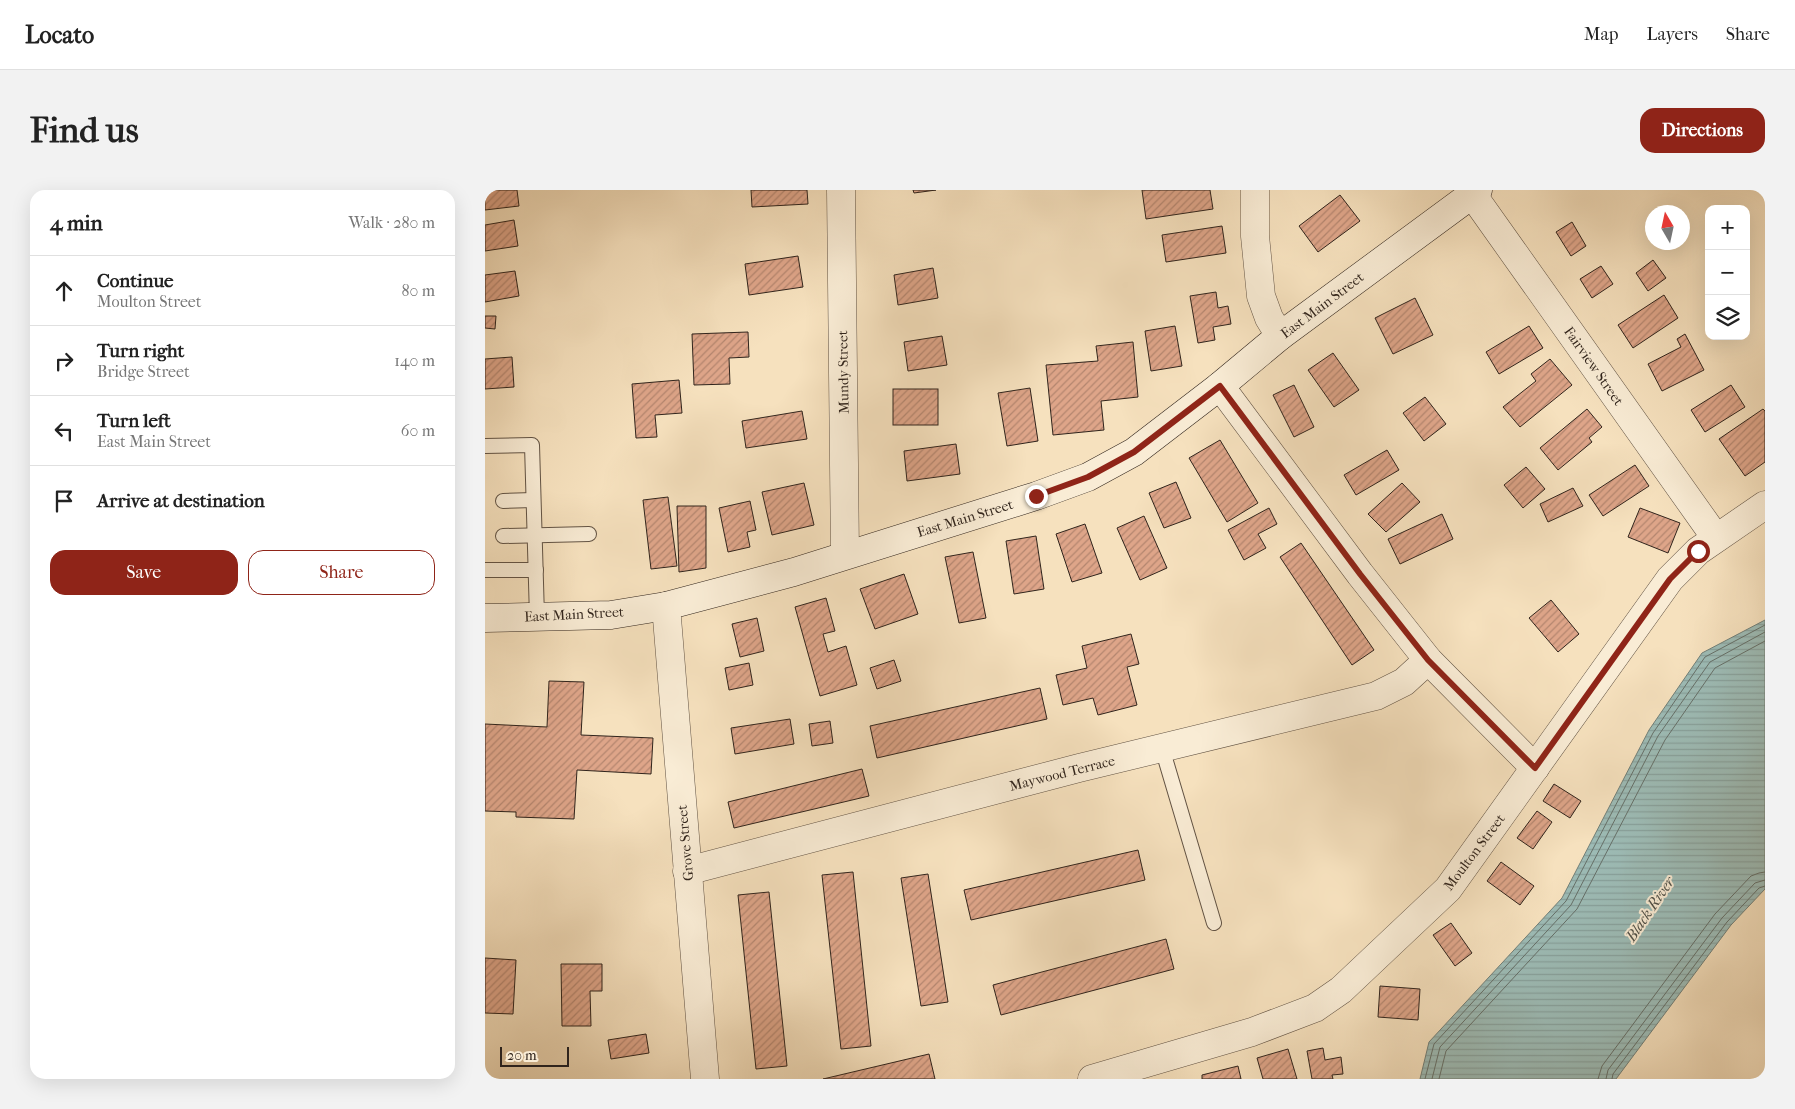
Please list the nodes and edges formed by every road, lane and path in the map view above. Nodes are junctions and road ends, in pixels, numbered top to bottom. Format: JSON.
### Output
{"nodes":[{"id":1,"x":841,"y":190,"type":"edge"},
{"id":2,"x":1255,"y":190,"type":"edge"},
{"id":3,"x":1475,"y":192,"type":"edge"},
{"id":4,"x":1279,"y":336,"type":"junction"},
{"id":5,"x":1220,"y":386,"type":"junction"},
{"id":6,"x":485,"y":446,"type":"edge"},
{"id":7,"x":533,"y":500,"type":"junction"},
{"id":8,"x":503,"y":501,"type":"dead end"},
{"id":9,"x":1765,"y":504,"type":"edge"},
{"id":10,"x":589,"y":534,"type":"dead end"},
{"id":11,"x":503,"y":536,"type":"dead end"},
{"id":12,"x":535,"y":536,"type":"junction"},
{"id":13,"x":1716,"y":538,"type":"junction"},
{"id":14,"x":845,"y":555,"type":"junction"},
{"id":15,"x":485,"y":570,"type":"edge"},
{"id":16,"x":536,"y":570,"type":"junction"},
{"id":17,"x":666,"y":606,"type":"junction"},
{"id":18,"x":537,"y":616,"type":"junction"},
{"id":19,"x":485,"y":618,"type":"edge"},
{"id":20,"x":1428,"y":660,"type":"junction"},
{"id":21,"x":1162,"y":748,"type":"junction"},
{"id":22,"x":1535,"y":768,"type":"junction"},
{"id":23,"x":687,"y":871,"type":"junction"},
{"id":24,"x":1214,"y":924,"type":"dead end"},
{"id":25,"x":705,"y":1079,"type":"edge"},
{"id":26,"x":1092,"y":1079,"type":"edge"}],
"edges":[{"from":1,"to":14,"type":"street","name":"Mundy Street"},
{"from":2,"to":4,"type":"street"},
{"from":3,"to":4,"type":"street","name":"East Main Street"},
{"from":3,"to":13,"type":"street","name":"Fairview Street"},
{"from":4,"to":5,"type":"street","name":"East Main Street"},
{"from":5,"to":14,"type":"street","name":"East Main Street"},
{"from":5,"to":20,"type":"street"},
{"from":6,"to":7,"type":"lane"},
{"from":7,"to":8,"type":"lane"},
{"from":7,"to":12,"type":"lane"},
{"from":9,"to":13,"type":"street","name":"Moulton Street"},
{"from":10,"to":12,"type":"lane"},
{"from":11,"to":12,"type":"lane"},
{"from":12,"to":16,"type":"lane"},
{"from":13,"to":22,"type":"street","name":"Moulton Street"},
{"from":14,"to":17,"type":"street","name":"East Main Street"},
{"from":15,"to":16,"type":"lane"},
{"from":16,"to":18,"type":"lane"},
{"from":17,"to":18,"type":"street","name":"East Main Street"},
{"from":17,"to":23,"type":"street","name":"Grove Street"},
{"from":18,"to":19,"type":"street","name":"East Main Street"},
{"from":20,"to":21,"type":"street","name":"Maywood Terrace"},
{"from":20,"to":22,"type":"street"},
{"from":21,"to":23,"type":"street","name":"Maywood Terrace"},
{"from":21,"to":24,"type":"lane"},
{"from":22,"to":26,"type":"street","name":"Moulton Street"},
{"from":23,"to":25,"type":"street","name":"Grove Street"}]}
